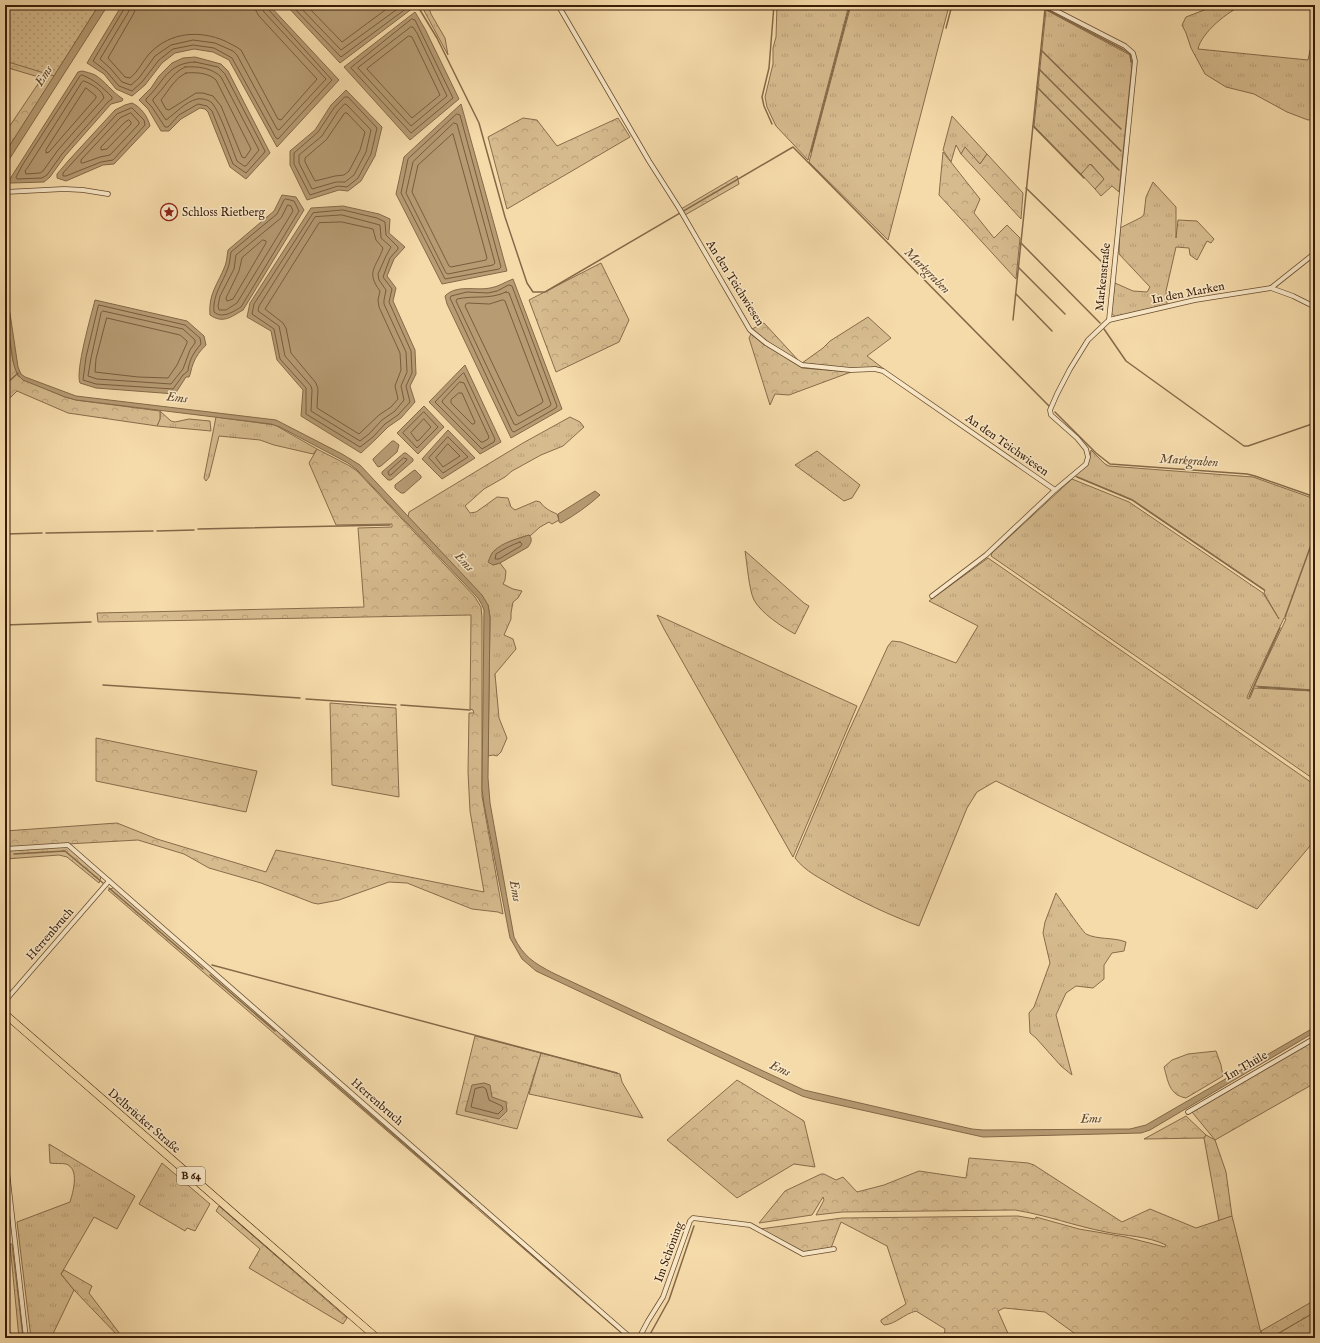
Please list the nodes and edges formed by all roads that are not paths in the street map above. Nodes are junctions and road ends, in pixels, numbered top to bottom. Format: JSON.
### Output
{"nodes":[{"id":1,"x":558,"y":5,"type":"edge"},
{"id":2,"x":1045,"y":5,"type":"edge"},
{"id":3,"x":5,"y":192,"type":"edge"},
{"id":4,"x":108,"y":194,"type":"dead end"},
{"id":5,"x":1315,"y":253,"type":"edge"},
{"id":6,"x":1271,"y":288,"type":"junction"},
{"id":7,"x":1315,"y":307,"type":"edge"},
{"id":8,"x":1109,"y":320,"type":"junction"},
{"id":9,"x":1055,"y":490,"type":"junction"},
{"id":10,"x":932,"y":596,"type":"dead end"},
{"id":11,"x":5,"y":849,"type":"edge"},
{"id":12,"x":109,"y":881,"type":"junction"},
{"id":13,"x":5,"y":1001,"type":"edge"},
{"id":14,"x":5,"y":1014,"type":"edge"},
{"id":15,"x":1315,"y":1038,"type":"edge"},
{"id":16,"x":1188,"y":1112,"type":"dead end"},
{"id":17,"x":5,"y":1154,"type":"edge"},
{"id":18,"x":834,"y":1249,"type":"dead end"},
{"id":19,"x":26,"y":1338,"type":"edge"},
{"id":20,"x":377,"y":1338,"type":"edge"},
{"id":21,"x":631,"y":1338,"type":"edge"},
{"id":22,"x":639,"y":1338,"type":"edge"}],
"edges":[{"from":1,"to":9,"type":"street","name":"An den Teichwiesen"},
{"from":2,"to":8,"type":"street","name":"Markenstraße"},
{"from":3,"to":4,"type":"street"},
{"from":5,"to":6,"type":"street","name":"In den Marken"},
{"from":6,"to":7,"type":"street","name":"In den Marken"},
{"from":6,"to":8,"type":"street","name":"In den Marken"},
{"from":8,"to":9,"type":"street","name":"Markenstraße"},
{"from":9,"to":10,"type":"street","name":"Markenstraße"},
{"from":11,"to":12,"type":"street","name":"Herrenbruch"},
{"from":12,"to":13,"type":"street","name":"Herrenbruch"},
{"from":12,"to":21,"type":"street","name":"Herrenbruch"},
{"from":14,"to":20,"type":"main road","name":"Delbrücker Straße","number":"B 64"},
{"from":15,"to":16,"type":"street","name":"Im Thüle"},
{"from":17,"to":19,"type":"street"},
{"from":18,"to":22,"type":"street","name":"Im Schöning"}]}
